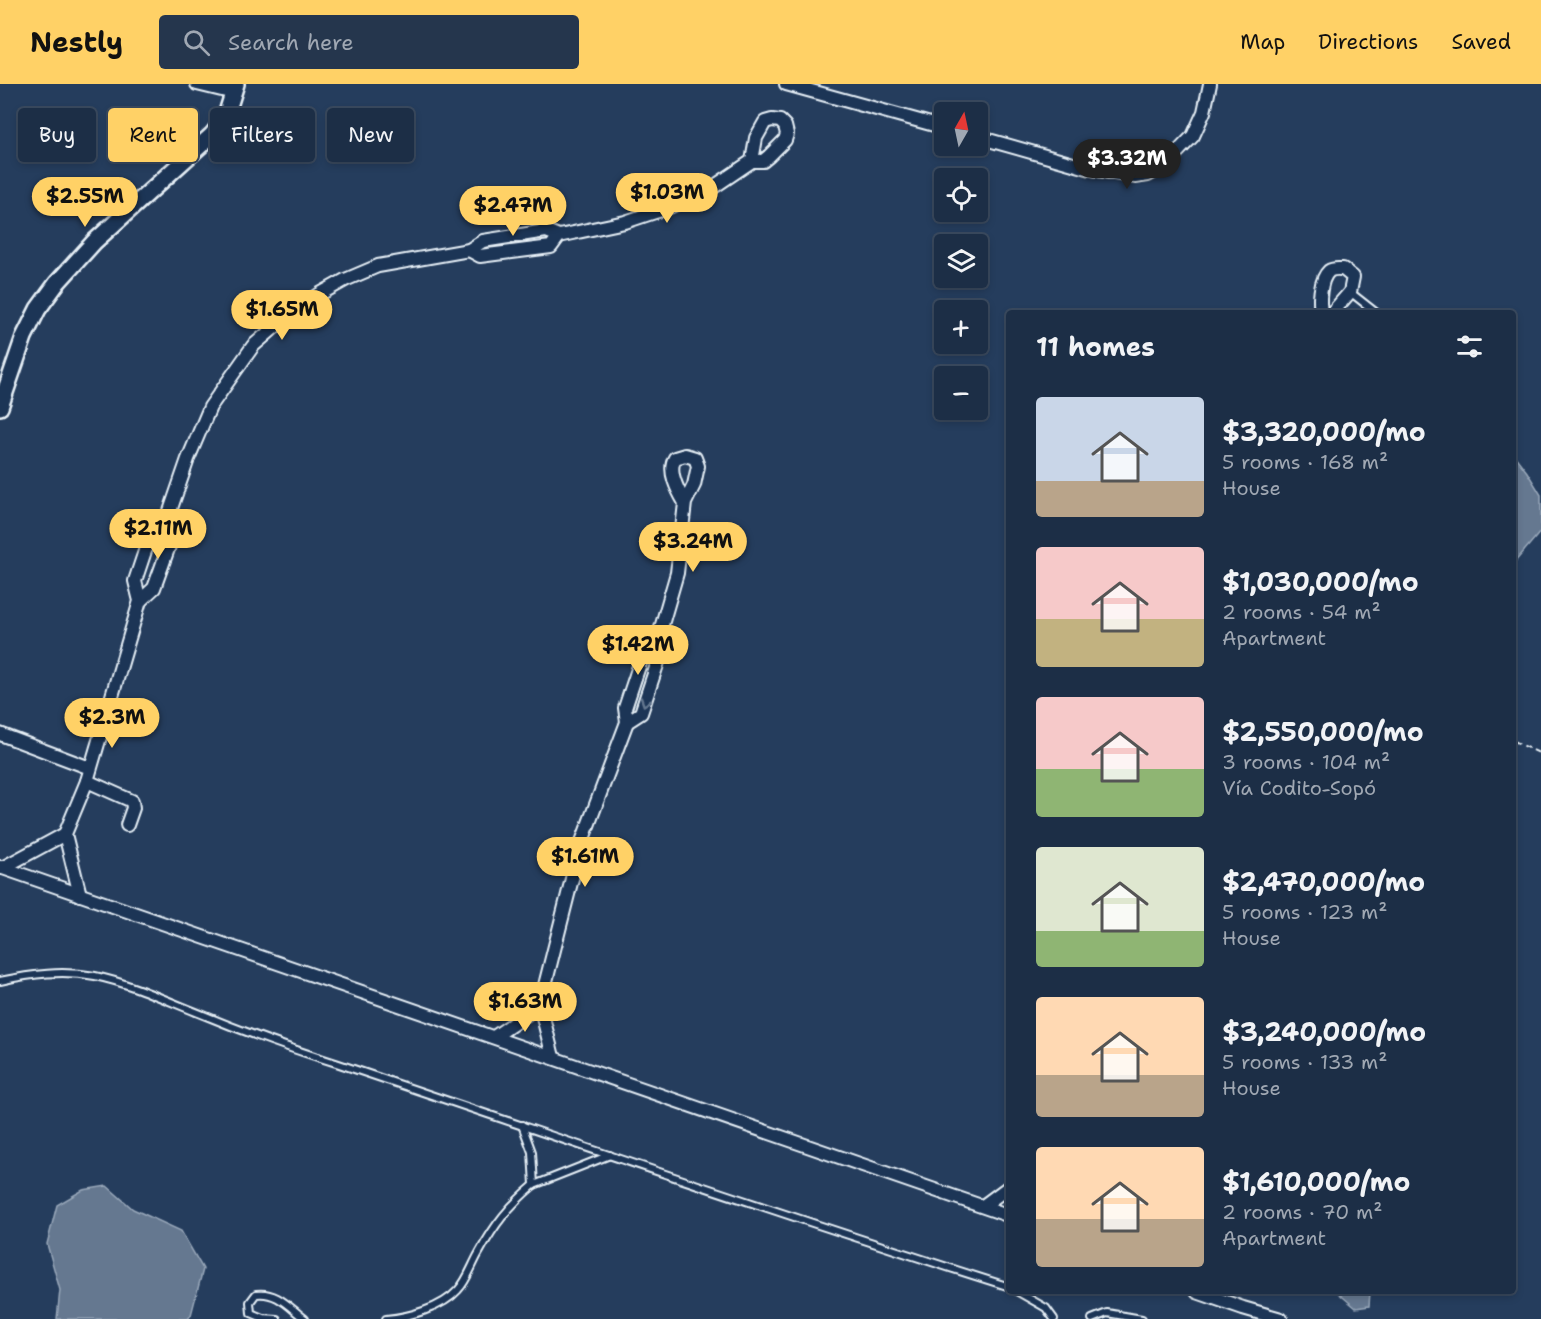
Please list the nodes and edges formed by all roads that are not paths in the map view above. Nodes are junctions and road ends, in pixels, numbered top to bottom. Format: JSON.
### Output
{"nodes":[{"id":1,"x":197,"y":84,"type":"edge"},
{"id":2,"x":786,"y":84,"type":"edge"},
{"id":3,"x":1210,"y":84,"type":"edge"},
{"id":4,"x":235,"y":88,"type":"edge"},
{"id":5,"x":934,"y":125,"type":"edge"},
{"id":6,"x":988,"y":140,"type":"edge"},
{"id":7,"x":752,"y":161,"type":"dead end"},
{"id":8,"x":1350,"y":292,"type":"junction"},
{"id":9,"x":1321,"y":310,"type":"edge"},
{"id":10,"x":1334,"y":310,"type":"edge"},
{"id":11,"x":1373,"y":310,"type":"edge"},
{"id":12,"x":0,"y":407,"type":"edge"},
{"id":13,"x":685,"y":503,"type":"dead end"},
{"id":14,"x":168,"y":516,"type":"junction"},
{"id":15,"x":140,"y":601,"type":"junction"},
{"id":16,"x":0,"y":734,"type":"edge"},
{"id":17,"x":90,"y":768,"type":"junction"},
{"id":18,"x":87,"y":781,"type":"junction"},
{"id":19,"x":127,"y":825,"type":"dead end"},
{"id":20,"x":65,"y":834,"type":"junction"},
{"id":21,"x":1,"y":868,"type":"edge"},
{"id":22,"x":80,"y":895,"type":"junction"},
{"id":23,"x":0,"y":981,"type":"edge"},
{"id":24,"x":540,"y":1005,"type":"junction"},
{"id":25,"x":494,"y":1037,"type":"junction"},
{"id":26,"x":553,"y":1058,"type":"junction"},
{"id":27,"x":522,"y":1125,"type":"junction"},
{"id":28,"x":610,"y":1155,"type":"junction"},
{"id":29,"x":534,"y":1185,"type":"junction"},
{"id":30,"x":1006,"y":1189,"type":"edge"},
{"id":31,"x":983,"y":1206,"type":"junction"},
{"id":32,"x":1006,"y":1215,"type":"edge"},
{"id":33,"x":1006,"y":1286,"type":"edge"},
{"id":34,"x":1022,"y":1294,"type":"edge"},
{"id":35,"x":1203,"y":1294,"type":"edge"},
{"id":36,"x":277,"y":1319,"type":"edge"},
{"id":37,"x":305,"y":1319,"type":"edge"},
{"id":38,"x":386,"y":1319,"type":"edge"},
{"id":39,"x":1054,"y":1319,"type":"edge"},
{"id":40,"x":1092,"y":1319,"type":"edge"},
{"id":41,"x":1142,"y":1319,"type":"edge"},
{"id":42,"x":1281,"y":1319,"type":"edge"}],
"edges":[{"from":1,"to":4,"type":"street"},
{"from":2,"to":5,"type":"street"},
{"from":3,"to":6,"type":"street"},
{"from":4,"to":12,"type":"street"},
{"from":7,"to":14,"type":"street"},
{"from":8,"to":9,"type":"street"},
{"from":8,"to":10,"type":"street"},
{"from":8,"to":11,"type":"lane"},
{"from":13,"to":24,"type":"street"},
{"from":14,"to":15,"type":"street"},
{"from":14,"to":15,"type":"street"},
{"from":15,"to":17,"type":"street"},
{"from":16,"to":17,"type":"street"},
{"from":17,"to":18,"type":"street"},
{"from":18,"to":19,"type":"street"},
{"from":18,"to":20,"type":"street"},
{"from":20,"to":21,"type":"street"},
{"from":20,"to":22,"type":"street"},
{"from":21,"to":22,"type":"street"},
{"from":22,"to":25,"type":"street"},
{"from":23,"to":27,"type":"lane"},
{"from":24,"to":25,"type":"street"},
{"from":24,"to":26,"type":"street"},
{"from":25,"to":26,"type":"street"},
{"from":26,"to":31,"type":"street"},
{"from":27,"to":28,"type":"lane"},
{"from":27,"to":29,"type":"lane"},
{"from":28,"to":29,"type":"lane"},
{"from":28,"to":33,"type":"lane"},
{"from":29,"to":38,"type":"lane"},
{"from":30,"to":31,"type":"street"},
{"from":31,"to":32,"type":"street"},
{"from":34,"to":39,"type":"lane"},
{"from":35,"to":42,"type":"street"},
{"from":36,"to":37,"type":"lane"},
{"from":40,"to":41,"type":"lane"}]}
